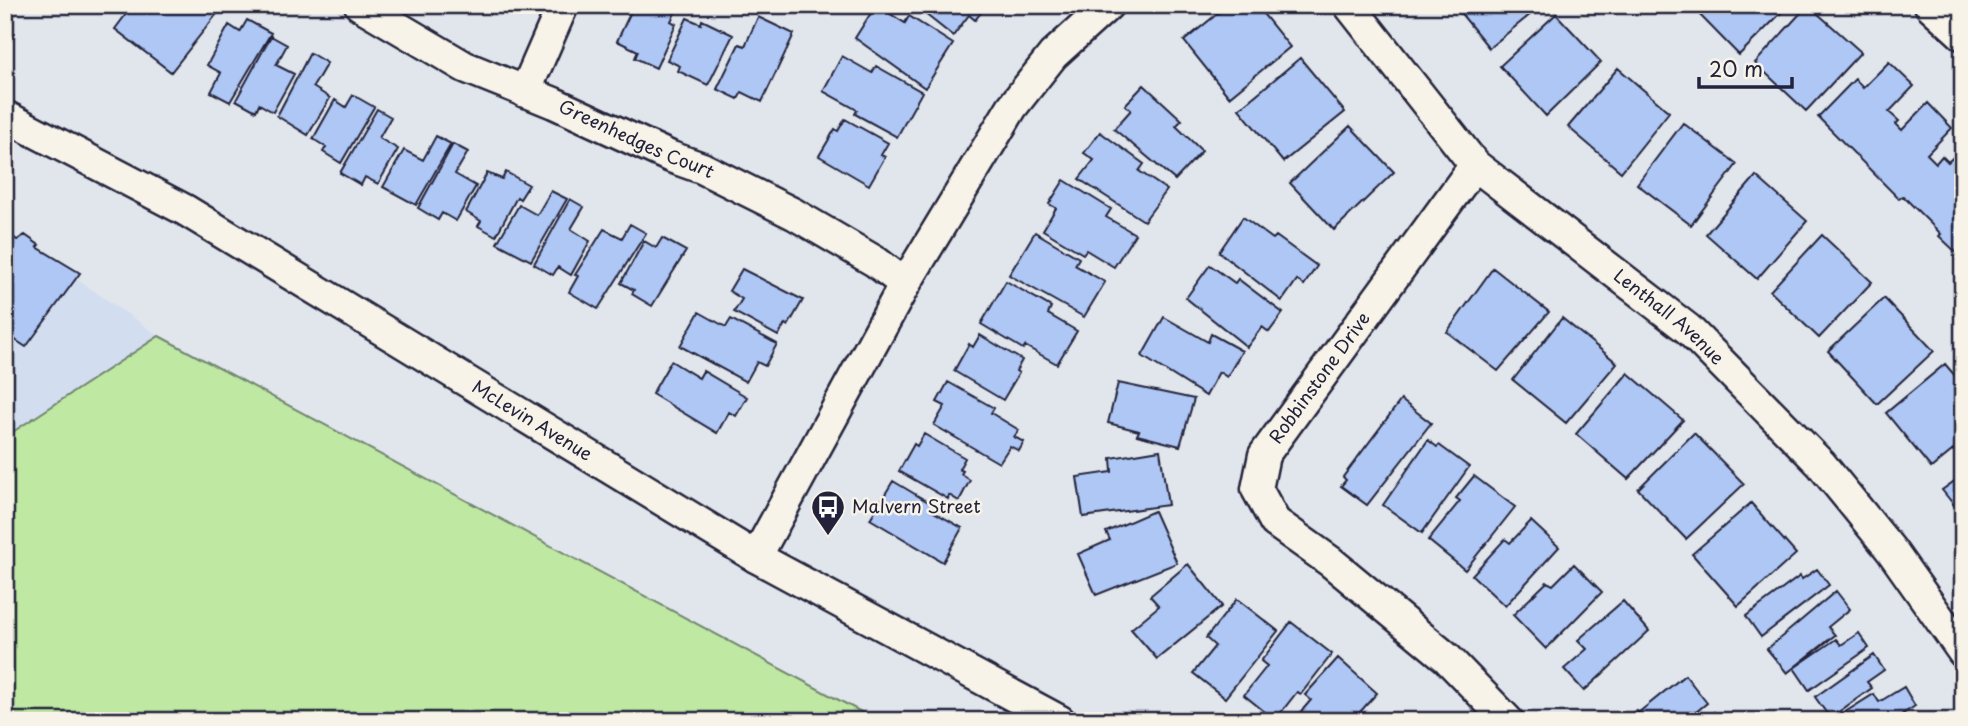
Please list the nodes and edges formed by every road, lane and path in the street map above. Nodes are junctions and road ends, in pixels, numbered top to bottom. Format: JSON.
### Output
{"nodes":[{"id":1,"x":360,"y":5,"type":"edge"},
{"id":2,"x":563,"y":5,"type":"edge"},
{"id":3,"x":1108,"y":5,"type":"edge"},
{"id":4,"x":1349,"y":5,"type":"edge"},
{"id":5,"x":1930,"y":5,"type":"edge"},
{"id":6,"x":1963,"y":35,"type":"edge"},
{"id":7,"x":524,"y":92,"type":"junction"},
{"id":8,"x":5,"y":116,"type":"edge"},
{"id":9,"x":1475,"y":165,"type":"junction"},
{"id":10,"x":905,"y":284,"type":"junction"},
{"id":11,"x":756,"y":557,"type":"junction"},
{"id":12,"x":1963,"y":652,"type":"edge"},
{"id":13,"x":1060,"y":721,"type":"edge"},
{"id":14,"x":1508,"y":721,"type":"edge"}],
"edges":[{"from":1,"to":7,"type":"street","name":"Greenhedges Court"},
{"from":2,"to":7,"type":"street"},
{"from":3,"to":10,"type":"street"},
{"from":4,"to":9,"type":"street","name":"Lenthall Avenue"},
{"from":5,"to":6,"type":"street"},
{"from":7,"to":10,"type":"street","name":"Greenhedges Court"},
{"from":8,"to":11,"type":"street","name":"McLevin Avenue"},
{"from":9,"to":12,"type":"street","name":"Lenthall Avenue"},
{"from":9,"to":14,"type":"street","name":"Robbinstone Drive"},
{"from":10,"to":11,"type":"street"},
{"from":11,"to":13,"type":"street","name":"McLevin Avenue"}]}
